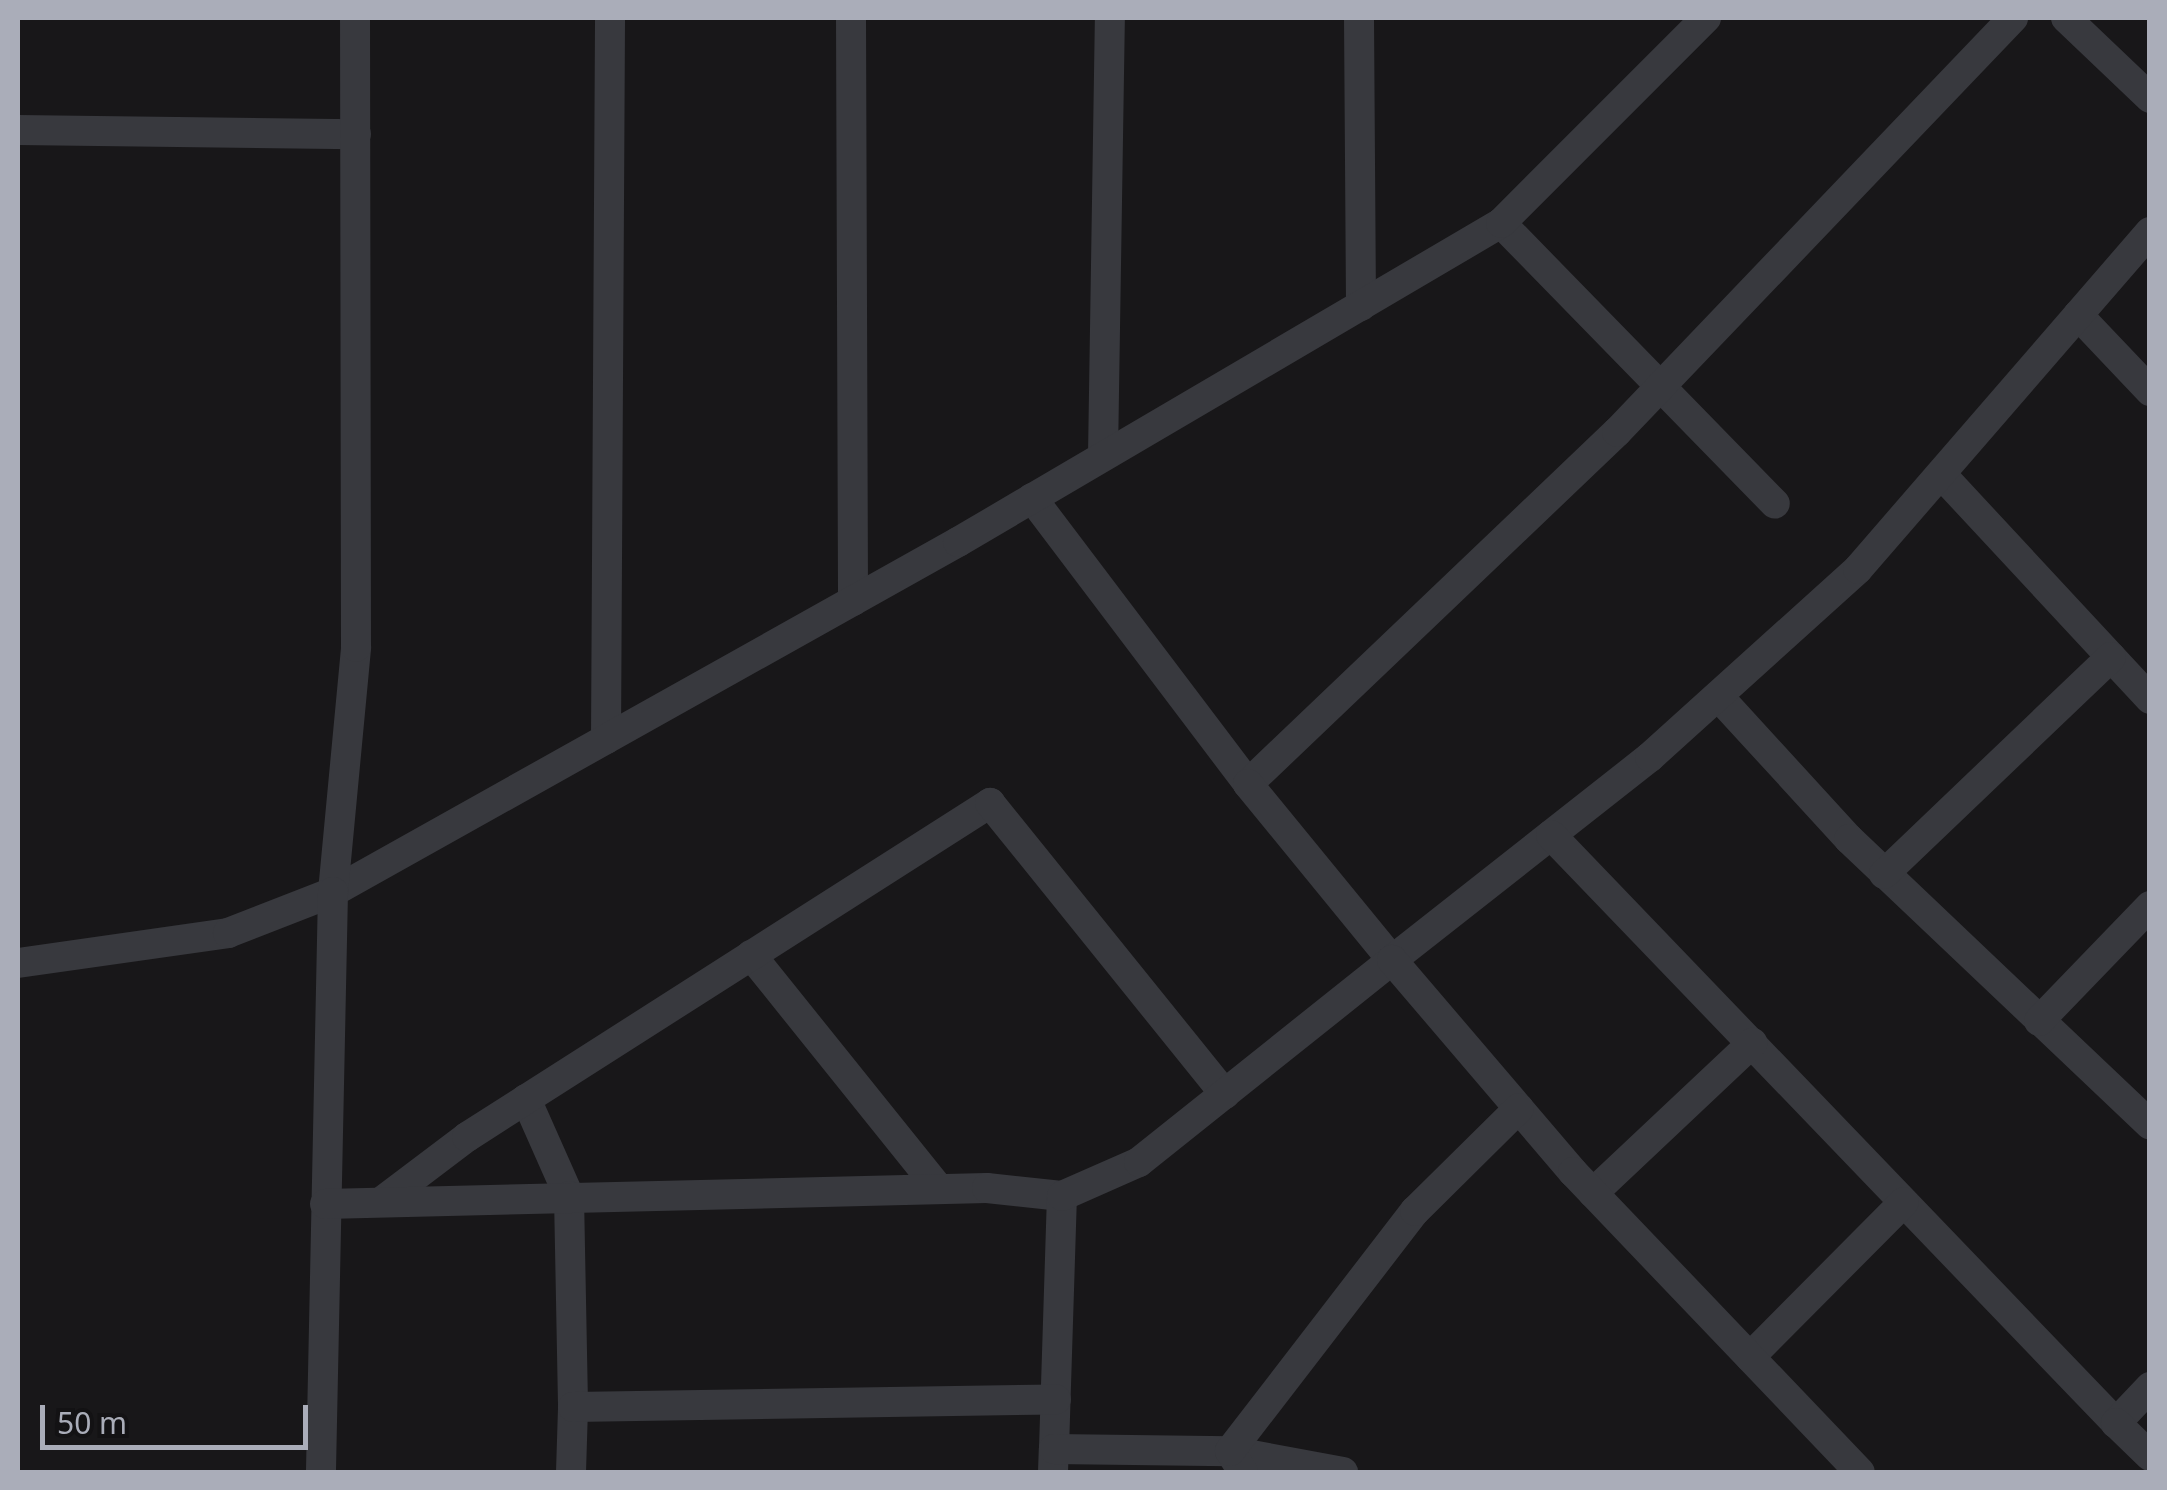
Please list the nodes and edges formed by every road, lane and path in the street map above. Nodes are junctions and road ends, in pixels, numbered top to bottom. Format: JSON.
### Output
{"nodes":[{"id":1,"x":355,"y":18,"type":"edge"},
{"id":2,"x":610,"y":18,"type":"edge"},
{"id":3,"x":851,"y":18,"type":"edge"},
{"id":4,"x":1110,"y":18,"type":"edge"},
{"id":5,"x":1359,"y":18,"type":"edge"},
{"id":6,"x":1706,"y":18,"type":"edge"},
{"id":7,"x":2013,"y":18,"type":"edge"},
{"id":8,"x":2066,"y":18,"type":"edge"},
{"id":9,"x":2150,"y":98,"type":"edge"},
{"id":10,"x":18,"y":130,"type":"edge"},
{"id":11,"x":356,"y":134,"type":"junction"},
{"id":12,"x":1501,"y":223,"type":"junction"},
{"id":13,"x":2150,"y":232,"type":"edge"},
{"id":14,"x":1361,"y":306,"type":"junction"},
{"id":15,"x":2078,"y":315,"type":"junction"},
{"id":16,"x":1661,"y":386,"type":"junction"},
{"id":17,"x":2150,"y":391,"type":"edge"},
{"id":18,"x":1103,"y":456,"type":"junction"},
{"id":19,"x":1940,"y":474,"type":"junction"},
{"id":20,"x":1032,"y":498,"type":"junction"},
{"id":21,"x":1775,"y":504,"type":"dead end"},
{"id":22,"x":852,"y":600,"type":"junction"},
{"id":23,"x":2111,"y":657,"type":"junction"},
{"id":24,"x":1718,"y":696,"type":"junction"},
{"id":25,"x":2150,"y":699,"type":"edge"},
{"id":26,"x":606,"y":739,"type":"junction"},
{"id":27,"x":1248,"y":784,"type":"junction"},
{"id":28,"x":1551,"y":835,"type":"junction"},
{"id":29,"x":1884,"y":874,"type":"junction"},
{"id":30,"x":332,"y":892,"type":"junction"},
{"id":31,"x":2150,"y":906,"type":"edge"},
{"id":32,"x":751,"y":955,"type":"junction"},
{"id":33,"x":1392,"y":960,"type":"junction"},
{"id":34,"x":18,"y":963,"type":"edge"},
{"id":35,"x":2039,"y":1021,"type":"junction"},
{"id":36,"x":1752,"y":1043,"type":"junction"},
{"id":37,"x":1225,"y":1094,"type":"junction"},
{"id":38,"x":526,"y":1099,"type":"junction"},
{"id":39,"x":1518,"y":1108,"type":"junction"},
{"id":40,"x":2150,"y":1124,"type":"edge"},
{"id":41,"x":939,"y":1189,"type":"junction"},
{"id":42,"x":1593,"y":1193,"type":"junction"},
{"id":43,"x":569,"y":1196,"type":"junction"},
{"id":44,"x":1062,"y":1196,"type":"junction"},
{"id":45,"x":381,"y":1202,"type":"junction"},
{"id":46,"x":1904,"y":1202,"type":"junction"},
{"id":47,"x":325,"y":1204,"type":"junction"},
{"id":48,"x":1750,"y":1357,"type":"junction"},
{"id":49,"x":2150,"y":1387,"type":"edge"},
{"id":50,"x":1056,"y":1399,"type":"junction"},
{"id":51,"x":573,"y":1407,"type":"junction"},
{"id":52,"x":2116,"y":1424,"type":"junction"},
{"id":53,"x":2150,"y":1456,"type":"edge"},
{"id":54,"x":1054,"y":1461,"type":"edge"},
{"id":55,"x":1236,"y":1462,"type":"edge"},
{"id":56,"x":320,"y":1472,"type":"edge"},
{"id":57,"x":571,"y":1472,"type":"edge"},
{"id":58,"x":1344,"y":1472,"type":"edge"},
{"id":59,"x":1860,"y":1472,"type":"edge"}],
"edges":[{"from":1,"to":11,"type":"street"},
{"from":2,"to":26,"type":"street"},
{"from":3,"to":22,"type":"street"},
{"from":4,"to":18,"type":"street"},
{"from":5,"to":14,"type":"street"},
{"from":6,"to":12,"type":"street"},
{"from":7,"to":16,"type":"street"},
{"from":8,"to":9,"type":"street"},
{"from":10,"to":11,"type":"street"},
{"from":11,"to":30,"type":"street"},
{"from":12,"to":14,"type":"street"},
{"from":12,"to":16,"type":"street"},
{"from":13,"to":15,"type":"street"},
{"from":14,"to":18,"type":"street"},
{"from":15,"to":17,"type":"street"},
{"from":15,"to":19,"type":"street"},
{"from":16,"to":21,"type":"street"},
{"from":16,"to":27,"type":"street"},
{"from":18,"to":20,"type":"street"},
{"from":19,"to":23,"type":"street"},
{"from":19,"to":24,"type":"street"},
{"from":20,"to":22,"type":"street"},
{"from":20,"to":27,"type":"street"},
{"from":22,"to":26,"type":"street"},
{"from":23,"to":25,"type":"street"},
{"from":23,"to":29,"type":"street"},
{"from":24,"to":28,"type":"street"},
{"from":24,"to":29,"type":"street"},
{"from":26,"to":30,"type":"street"},
{"from":27,"to":33,"type":"street"},
{"from":28,"to":33,"type":"street"},
{"from":28,"to":36,"type":"street"},
{"from":29,"to":35,"type":"street"},
{"from":30,"to":34,"type":"street"},
{"from":30,"to":47,"type":"street"},
{"from":31,"to":35,"type":"street"},
{"from":32,"to":37,"type":"street"},
{"from":32,"to":38,"type":"street"},
{"from":32,"to":41,"type":"street"},
{"from":33,"to":37,"type":"street"},
{"from":33,"to":39,"type":"street"},
{"from":35,"to":40,"type":"street"},
{"from":36,"to":42,"type":"street"},
{"from":36,"to":46,"type":"street"},
{"from":37,"to":44,"type":"street"},
{"from":38,"to":43,"type":"street"},
{"from":38,"to":45,"type":"street"},
{"from":39,"to":42,"type":"street"},
{"from":39,"to":55,"type":"street"},
{"from":41,"to":43,"type":"street"},
{"from":41,"to":44,"type":"street"},
{"from":42,"to":48,"type":"street"},
{"from":43,"to":45,"type":"street"},
{"from":43,"to":51,"type":"street"},
{"from":44,"to":50,"type":"street"},
{"from":45,"to":47,"type":"street"},
{"from":46,"to":48,"type":"street"},
{"from":46,"to":52,"type":"street"},
{"from":47,"to":56,"type":"street"},
{"from":48,"to":59,"type":"street"},
{"from":49,"to":52,"type":"street"},
{"from":50,"to":51,"type":"street"},
{"from":50,"to":54,"type":"street"},
{"from":51,"to":57,"type":"street"},
{"from":52,"to":53,"type":"street"},
{"from":54,"to":55,"type":"street"},
{"from":55,"to":58,"type":"street"}]}
